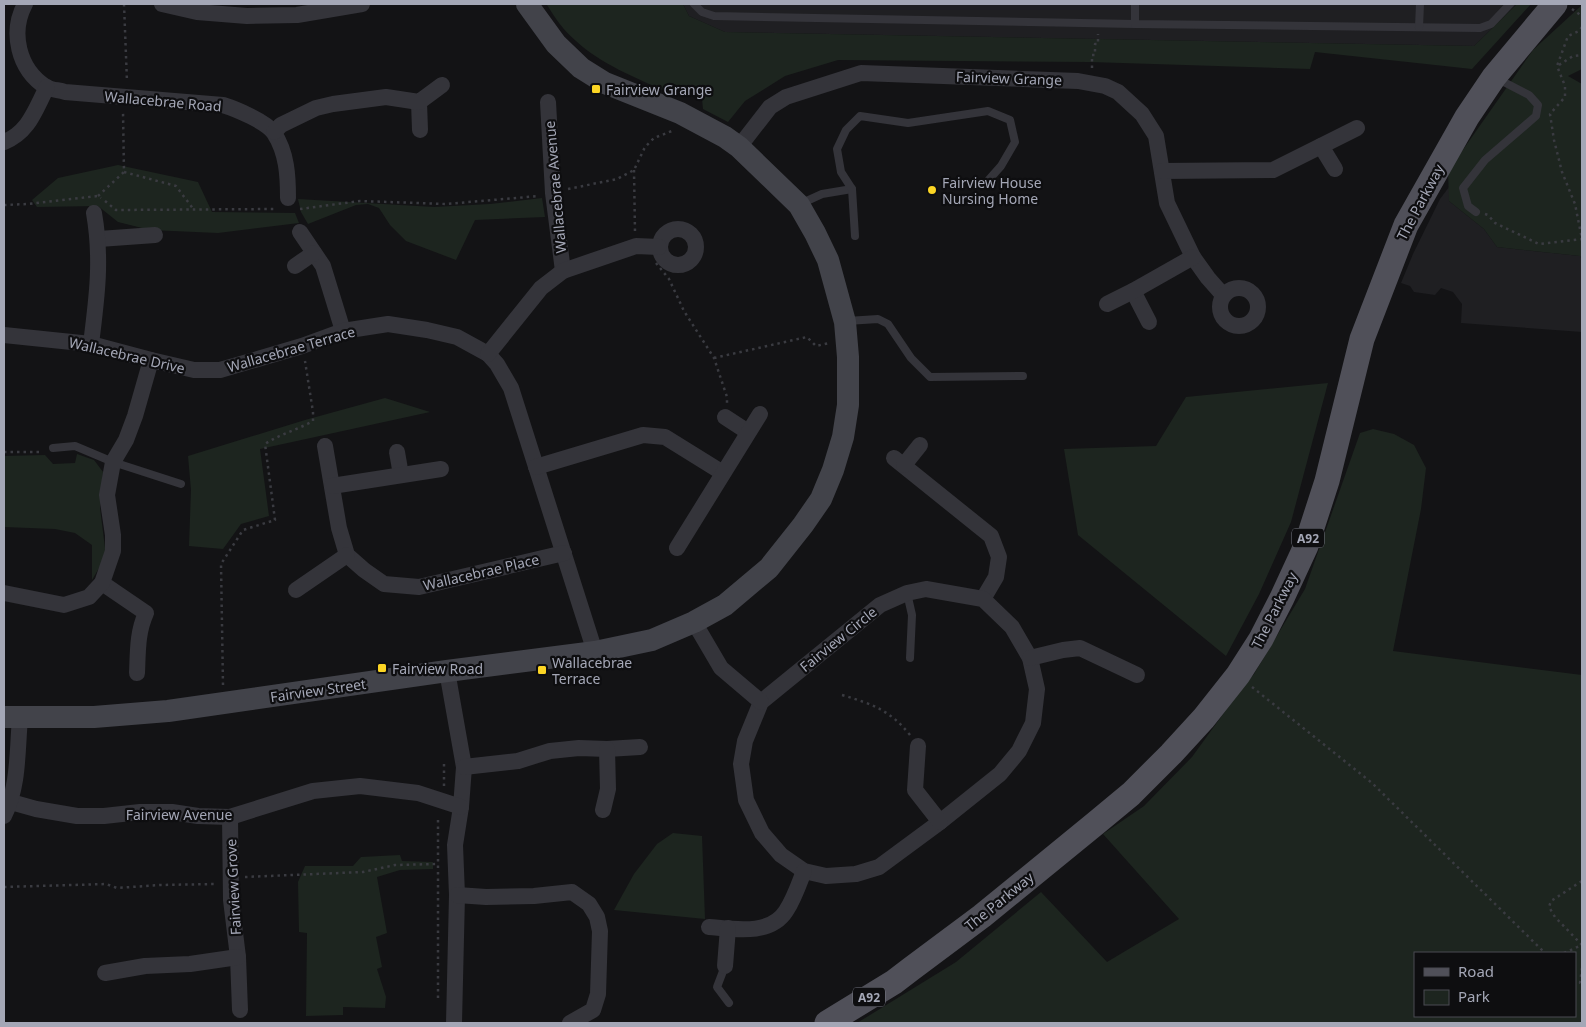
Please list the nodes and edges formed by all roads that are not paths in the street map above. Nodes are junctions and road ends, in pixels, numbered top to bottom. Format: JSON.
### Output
{"nodes":[{"id":1,"x":26,"y":4,"type":"edge"},
{"id":2,"x":162,"y":4,"type":"edge"},
{"id":3,"x":362,"y":4,"type":"edge"},
{"id":4,"x":527,"y":4,"type":"edge"},
{"id":5,"x":694,"y":4,"type":"edge"},
{"id":6,"x":1135,"y":4,"type":"edge"},
{"id":7,"x":1420,"y":4,"type":"edge"},
{"id":8,"x":1510,"y":4,"type":"edge"},
{"id":9,"x":1555,"y":4,"type":"edge"},
{"id":10,"x":11,"y":24,"type":"edge"},
{"id":11,"x":1135,"y":24,"type":"junction"},
{"id":12,"x":1419,"y":27,"type":"junction"},
{"id":13,"x":1494,"y":77,"type":"junction"},
{"id":14,"x":442,"y":85,"type":"dead end"},
{"id":15,"x":47,"y":87,"type":"junction"},
{"id":16,"x":419,"y":102,"type":"junction"},
{"id":17,"x":548,"y":102,"type":"dead end"},
{"id":18,"x":1357,"y":128,"type":"dead end"},
{"id":19,"x":420,"y":130,"type":"dead end"},
{"id":20,"x":274,"y":132,"type":"junction"},
{"id":21,"x":4,"y":142,"type":"edge"},
{"id":22,"x":1321,"y":146,"type":"junction"},
{"id":23,"x":739,"y":147,"type":"junction"},
{"id":24,"x":1335,"y":169,"type":"dead end"},
{"id":25,"x":1162,"y":171,"type":"junction"},
{"id":26,"x":985,"y":184,"type":"dead end"},
{"id":27,"x":852,"y":189,"type":"junction"},
{"id":28,"x":283,"y":203,"type":"road end"},
{"id":29,"x":799,"y":205,"type":"junction"},
{"id":30,"x":94,"y":212,"type":"dead end"},
{"id":31,"x":1476,"y":212,"type":"road end"},
{"id":32,"x":300,"y":232,"type":"road end"},
{"id":33,"x":155,"y":235,"type":"dead end"},
{"id":34,"x":855,"y":236,"type":"dead end"},
{"id":35,"x":99,"y":239,"type":"junction"},
{"id":36,"x":659,"y":247,"type":"dead end"},
{"id":37,"x":314,"y":253,"type":"junction"},
{"id":38,"x":1194,"y":257,"type":"junction"},
{"id":39,"x":296,"y":266,"type":"dead end"},
{"id":40,"x":563,"y":271,"type":"junction"},
{"id":41,"x":1133,"y":292,"type":"junction"},
{"id":42,"x":1223,"y":295,"type":"dead end"},
{"id":43,"x":1108,"y":304,"type":"dead end"},
{"id":44,"x":1149,"y":322,"type":"dead end"},
{"id":45,"x":846,"y":330,"type":"junction"},
{"id":46,"x":343,"y":331,"type":"junction"},
{"id":47,"x":4,"y":335,"type":"edge"},
{"id":48,"x":91,"y":344,"type":"junction"},
{"id":49,"x":488,"y":354,"type":"junction"},
{"id":50,"x":151,"y":360,"type":"junction"},
{"id":51,"x":220,"y":370,"type":"joint"},
{"id":52,"x":1023,"y":376,"type":"dead end"},
{"id":53,"x":760,"y":414,"type":"dead end"},
{"id":54,"x":725,"y":417,"type":"road end"},
{"id":55,"x":748,"y":432,"type":"junction"},
{"id":56,"x":920,"y":445,"type":"dead end"},
{"id":57,"x":325,"y":446,"type":"dead end"},
{"id":58,"x":53,"y":448,"type":"road end"},
{"id":59,"x":397,"y":452,"type":"dead end"},
{"id":60,"x":113,"y":462,"type":"junction"},
{"id":61,"x":536,"y":467,"type":"junction"},
{"id":62,"x":442,"y":469,"type":"dead end"},
{"id":63,"x":723,"y":473,"type":"junction"},
{"id":64,"x":401,"y":475,"type":"junction"},
{"id":65,"x":181,"y":484,"type":"dead end"},
{"id":66,"x":332,"y":486,"type":"junction"},
{"id":67,"x":677,"y":548,"type":"dead end"},
{"id":68,"x":564,"y":553,"type":"junction"},
{"id":69,"x":347,"y":555,"type":"junction"},
{"id":70,"x":102,"y":583,"type":"junction"},
{"id":71,"x":296,"y":590,"type":"dead end"},
{"id":72,"x":4,"y":593,"type":"edge"},
{"id":73,"x":907,"y":593,"type":"junction"},
{"id":74,"x":983,"y":599,"type":"junction"},
{"id":75,"x":694,"y":622,"type":"junction"},
{"id":76,"x":595,"y":652,"type":"junction"},
{"id":77,"x":910,"y":658,"type":"dead end"},
{"id":78,"x":1030,"y":658,"type":"junction"},
{"id":79,"x":447,"y":671,"type":"junction"},
{"id":80,"x":137,"y":673,"type":"dead end"},
{"id":81,"x":1137,"y":675,"type":"dead end"},
{"id":82,"x":761,"y":702,"type":"junction"},
{"id":83,"x":12,"y":718,"type":"edge"},
{"id":84,"x":918,"y":746,"type":"road end"},
{"id":85,"x":640,"y":748,"type":"dead end"},
{"id":86,"x":607,"y":749,"type":"junction"},
{"id":87,"x":464,"y":767,"type":"junction"},
{"id":88,"x":462,"y":807,"type":"junction"},
{"id":89,"x":8,"y":809,"type":"edge"},
{"id":90,"x":603,"y":810,"type":"dead end"},
{"id":91,"x":230,"y":817,"type":"junction"},
{"id":92,"x":940,"y":822,"type":"junction"},
{"id":93,"x":804,"y":872,"type":"junction"},
{"id":94,"x":456,"y":895,"type":"junction"},
{"id":95,"x":709,"y":927,"type":"dead end"},
{"id":96,"x":728,"y":928,"type":"junction"},
{"id":97,"x":238,"y":957,"type":"junction"},
{"id":98,"x":725,"y":966,"type":"joint"},
{"id":99,"x":105,"y":973,"type":"dead end"},
{"id":100,"x":729,"y":1003,"type":"dead end"},
{"id":101,"x":240,"y":1010,"type":"dead end"},
{"id":102,"x":454,"y":1023,"type":"edge"},
{"id":103,"x":570,"y":1023,"type":"edge"},
{"id":104,"x":827,"y":1023,"type":"edge"}],
"edges":[{"from":1,"to":10,"type":"street"},
{"from":2,"to":3,"type":"street"},
{"from":4,"to":23,"type":"street","name":"Fairview Street"},
{"from":5,"to":11,"type":"lane"},
{"from":6,"to":11,"type":"lane"},
{"from":7,"to":12,"type":"lane"},
{"from":8,"to":12,"type":"lane"},
{"from":9,"to":13,"type":"main road","name":"The Parkway","number":"A92"},
{"from":10,"to":15,"type":"street"},
{"from":11,"to":12,"type":"lane"},
{"from":13,"to":31,"type":"lane"},
{"from":13,"to":104,"type":"main road","name":"The Parkway","number":"A92"},
{"from":14,"to":16,"type":"street"},
{"from":15,"to":20,"type":"street","name":"Wallacebrae Road"},
{"from":15,"to":21,"type":"street"},
{"from":16,"to":19,"type":"street"},
{"from":16,"to":20,"type":"street"},
{"from":17,"to":40,"type":"street","name":"Wallacebrae Avenue"},
{"from":18,"to":22,"type":"street"},
{"from":20,"to":28,"type":"street"},
{"from":22,"to":24,"type":"street"},
{"from":22,"to":25,"type":"street"},
{"from":23,"to":25,"type":"street","name":"Fairview Grange"},
{"from":23,"to":29,"type":"street","name":"Fairview Street"},
{"from":25,"to":38,"type":"street","name":"Fairview Grange"},
{"from":26,"to":27,"type":"lane"},
{"from":27,"to":29,"type":"lane"},
{"from":27,"to":34,"type":"lane"},
{"from":29,"to":45,"type":"street","name":"Fairview Street"},
{"from":30,"to":35,"type":"street"},
{"from":32,"to":37,"type":"street"},
{"from":33,"to":35,"type":"street"},
{"from":35,"to":48,"type":"street"},
{"from":36,"to":40,"type":"street","name":"Wallacebrae Avenue"},
{"from":37,"to":39,"type":"street"},
{"from":37,"to":46,"type":"street"},
{"from":38,"to":41,"type":"street"},
{"from":38,"to":42,"type":"street","name":"Fairview Grange"},
{"from":40,"to":49,"type":"street","name":"Wallacebrae Avenue"},
{"from":41,"to":43,"type":"street"},
{"from":41,"to":44,"type":"street"},
{"from":45,"to":52,"type":"lane"},
{"from":45,"to":75,"type":"street","name":"Fairview Street"},
{"from":46,"to":49,"type":"street","name":"Wallacebrae Terrace"},
{"from":46,"to":51,"type":"street","name":"Wallacebrae Terrace"},
{"from":47,"to":48,"type":"street","name":"Wallacebrae Drive"},
{"from":48,"to":50,"type":"street","name":"Wallacebrae Drive"},
{"from":49,"to":61,"type":"street","name":"Wallacebrae Terrace"},
{"from":50,"to":51,"type":"street","name":"Wallacebrae Drive"},
{"from":50,"to":60,"type":"street"},
{"from":53,"to":55,"type":"street"},
{"from":54,"to":55,"type":"street"},
{"from":55,"to":63,"type":"street"},
{"from":56,"to":74,"type":"street"},
{"from":57,"to":66,"type":"street"},
{"from":58,"to":60,"type":"lane"},
{"from":59,"to":64,"type":"street"},
{"from":60,"to":65,"type":"lane"},
{"from":60,"to":70,"type":"street"},
{"from":61,"to":63,"type":"street"},
{"from":61,"to":68,"type":"street","name":"Wallacebrae Terrace"},
{"from":62,"to":64,"type":"street"},
{"from":63,"to":67,"type":"street"},
{"from":64,"to":66,"type":"street"},
{"from":66,"to":69,"type":"street"},
{"from":68,"to":69,"type":"street","name":"Wallacebrae Place"},
{"from":68,"to":76,"type":"street","name":"Wallacebrae Terrace"},
{"from":69,"to":71,"type":"street"},
{"from":70,"to":72,"type":"street"},
{"from":70,"to":80,"type":"street"},
{"from":73,"to":74,"type":"street","name":"Fairview Circle"},
{"from":73,"to":77,"type":"lane"},
{"from":73,"to":82,"type":"street","name":"Fairview Circle"},
{"from":74,"to":78,"type":"street","name":"Fairview Circle"},
{"from":75,"to":76,"type":"street","name":"Fairview Street"},
{"from":75,"to":82,"type":"street"},
{"from":76,"to":79,"type":"street","name":"Fairview Street"},
{"from":78,"to":81,"type":"street"},
{"from":78,"to":92,"type":"street","name":"Fairview Circle"},
{"from":79,"to":83,"type":"street","name":"Fairview Street"},
{"from":79,"to":87,"type":"street"},
{"from":82,"to":93,"type":"street","name":"Fairview Circle"},
{"from":83,"to":89,"type":"street"},
{"from":84,"to":92,"type":"street"},
{"from":85,"to":86,"type":"street"},
{"from":86,"to":87,"type":"street"},
{"from":86,"to":90,"type":"street"},
{"from":87,"to":88,"type":"street"},
{"from":88,"to":91,"type":"street","name":"Fairview Avenue"},
{"from":88,"to":94,"type":"street"},
{"from":89,"to":91,"type":"street","name":"Fairview Avenue"},
{"from":91,"to":97,"type":"street","name":"Fairview Grove"},
{"from":92,"to":93,"type":"street","name":"Fairview Circle"},
{"from":93,"to":96,"type":"street"},
{"from":94,"to":102,"type":"street"},
{"from":94,"to":103,"type":"street"},
{"from":95,"to":96,"type":"street"},
{"from":96,"to":98,"type":"street"},
{"from":97,"to":99,"type":"street"},
{"from":97,"to":101,"type":"street","name":"Fairview Grove"},
{"from":98,"to":100,"type":"lane"}]}
